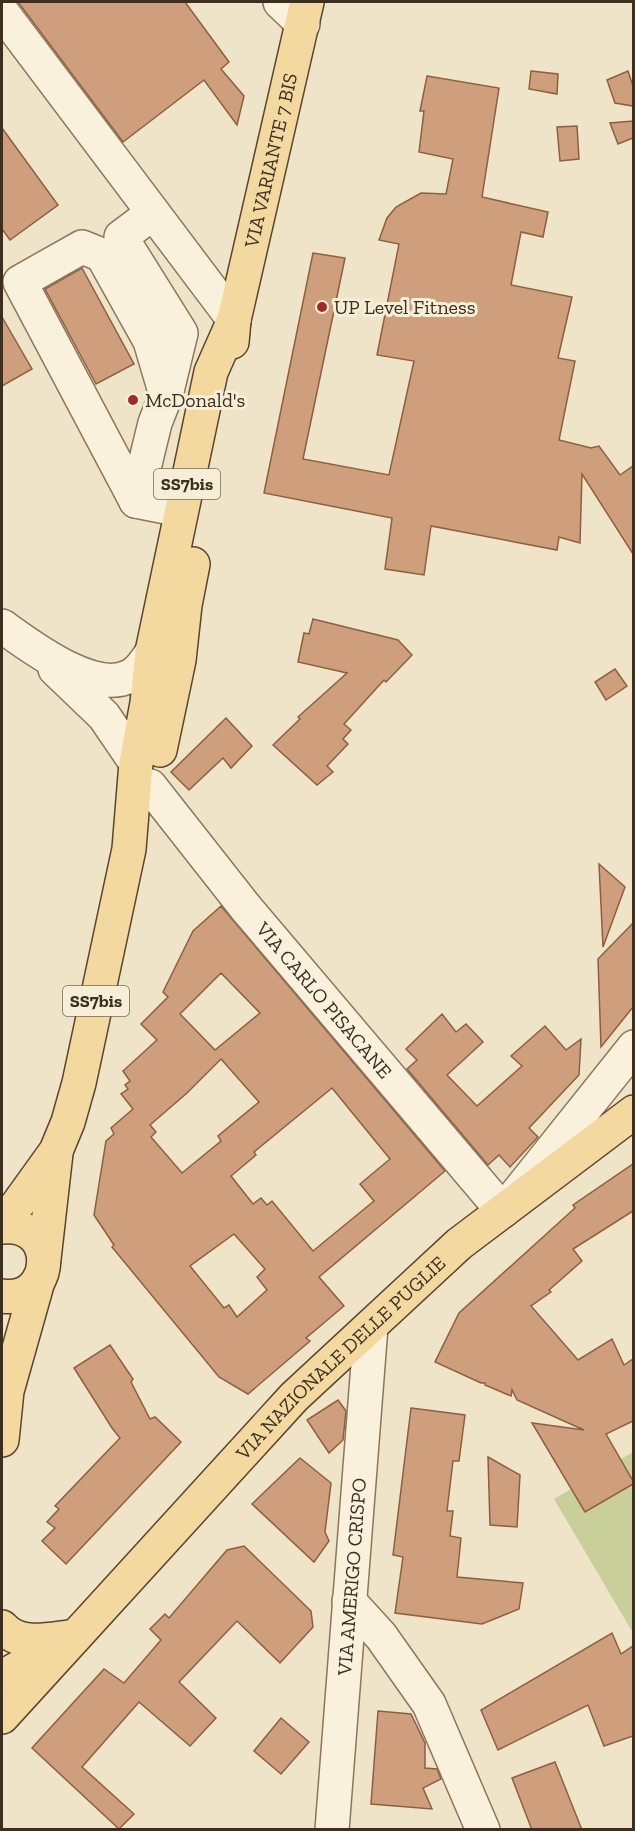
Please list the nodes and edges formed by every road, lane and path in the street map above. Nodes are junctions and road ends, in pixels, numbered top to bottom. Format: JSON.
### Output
{"nodes":[{"id":1,"x":297,"y":9,"type":"edge"},
{"id":2,"x":2,"y":12,"type":"edge"},
{"id":3,"x":153,"y":213,"type":"junction"},
{"id":4,"x":234,"y":320,"type":"junction"},
{"id":5,"x":166,"y":395,"type":"junction"},
{"id":6,"x":136,"y":501,"type":"junction"},
{"id":7,"x":181,"y":510,"type":"junction"},
{"id":8,"x":185,"y":605,"type":"junction"},
{"id":9,"x":2,"y":626,"type":"edge"},
{"id":10,"x":37,"y":651,"type":"junction"},
{"id":11,"x":152,"y":652,"type":"junction"},
{"id":12,"x":147,"y":703,"type":"junction"},
{"id":13,"x":104,"y":716,"type":"junction"},
{"id":14,"x":143,"y":774,"type":"junction"},
{"id":15,"x":633,"y":1047,"type":"edge"},
{"id":16,"x":633,"y":1112,"type":"edge"},
{"id":17,"x":56,"y":1151,"type":"junction"},
{"id":18,"x":503,"y":1211,"type":"junction"},
{"id":19,"x":2,"y":1226,"type":"edge"},
{"id":20,"x":41,"y":1270,"type":"junction"},
{"id":21,"x":2,"y":1296,"type":"edge"},
{"id":22,"x":370,"y":1326,"type":"junction"},
{"id":23,"x":4,"y":1380,"type":"edge"},
{"id":24,"x":2,"y":1440,"type":"edge"},
{"id":25,"x":349,"y":1601,"type":"junction"},
{"id":26,"x":2,"y":1627,"type":"edge"},
{"id":27,"x":75,"y":1636,"type":"junction"},
{"id":28,"x":2,"y":1677,"type":"edge"},
{"id":29,"x":2,"y":1717,"type":"edge"},
{"id":30,"x":332,"y":1830,"type":"edge"},
{"id":31,"x":483,"y":1830,"type":"edge"}],
"edges":[{"from":1,"to":4,"type":"main road","name":"VIA VARIANTE 7 BIS","number":"SS7bis"},
{"from":2,"to":3,"type":"street"},
{"from":3,"to":4,"type":"street"},
{"from":3,"to":5,"type":"street"},
{"from":4,"to":7,"type":"main road","name":"VIA VARIANTE 7 BIS","number":"SS7bis"},
{"from":4,"to":8,"type":"main road","name":"VIA VARIANTE 7 BIS","number":"SS7bis"},
{"from":5,"to":6,"type":"street"},
{"from":5,"to":6,"type":"street"},
{"from":6,"to":7,"type":"street"},
{"from":7,"to":11,"type":"main road","name":"VIA VARIANTE 7 BIS","number":"SS7bis"},
{"from":8,"to":12,"type":"main road","name":"VIA VARIANTE 7 BIS","number":"SS7bis"},
{"from":8,"to":14,"type":"main road","name":"VIA VARIANTE 7 BIS","number":"SS7bis"},
{"from":9,"to":10,"type":"street"},
{"from":10,"to":11,"type":"street"},
{"from":10,"to":13,"type":"street","name":"VIA CARLO PISACANE"},
{"from":11,"to":12,"type":"main road","name":"VIA VARIANTE 7 BIS","number":"SS7bis"},
{"from":12,"to":13,"type":"street"},
{"from":12,"to":14,"type":"main road","name":"VIA VARIANTE 7 BIS","number":"SS7bis"},
{"from":13,"to":14,"type":"street","name":"VIA CARLO PISACANE"},
{"from":14,"to":17,"type":"main road","name":"VIA VARIANTE 7 BIS","number":"SS7bis"},
{"from":14,"to":18,"type":"street","name":"VIA CARLO PISACANE"},
{"from":15,"to":18,"type":"street"},
{"from":16,"to":18,"type":"main road","name":"VIA NAZIONALE DELLE PUGLIE"},
{"from":17,"to":19,"type":"main road","name":"VIA VARIANTE 7 BIS","number":"SS7bis"},
{"from":17,"to":20,"type":"main road","name":"VIA VARIANTE 7 BIS","number":"SS7bis"},
{"from":18,"to":22,"type":"main road","name":"VIA NAZIONALE DELLE PUGLIE"},
{"from":19,"to":20,"type":"main road","number":"SS7bis"},
{"from":20,"to":21,"type":"main road"},
{"from":20,"to":23,"type":"main road","name":"VIA VARIANTE 7 BIS","number":"SS7bis"},
{"from":22,"to":25,"type":"street","name":"VIA AMERIGO CRISPO"},
{"from":22,"to":27,"type":"main road","name":"VIA NAZIONALE DELLE PUGLIE"},
{"from":23,"to":24,"type":"main road","name":"VIA VARIANTE 7 BIS","number":"SS7bis"},
{"from":25,"to":30,"type":"street","name":"VIA AMERIGO CRISPO"},
{"from":25,"to":31,"type":"street"},
{"from":26,"to":27,"type":"main road"},
{"from":27,"to":28,"type":"main road","name":"VIA NAZIONALE DELLE PUGLIE"},
{"from":27,"to":29,"type":"main road","name":"VIA NAZIONALE DELLE PUGLIE"}]}
